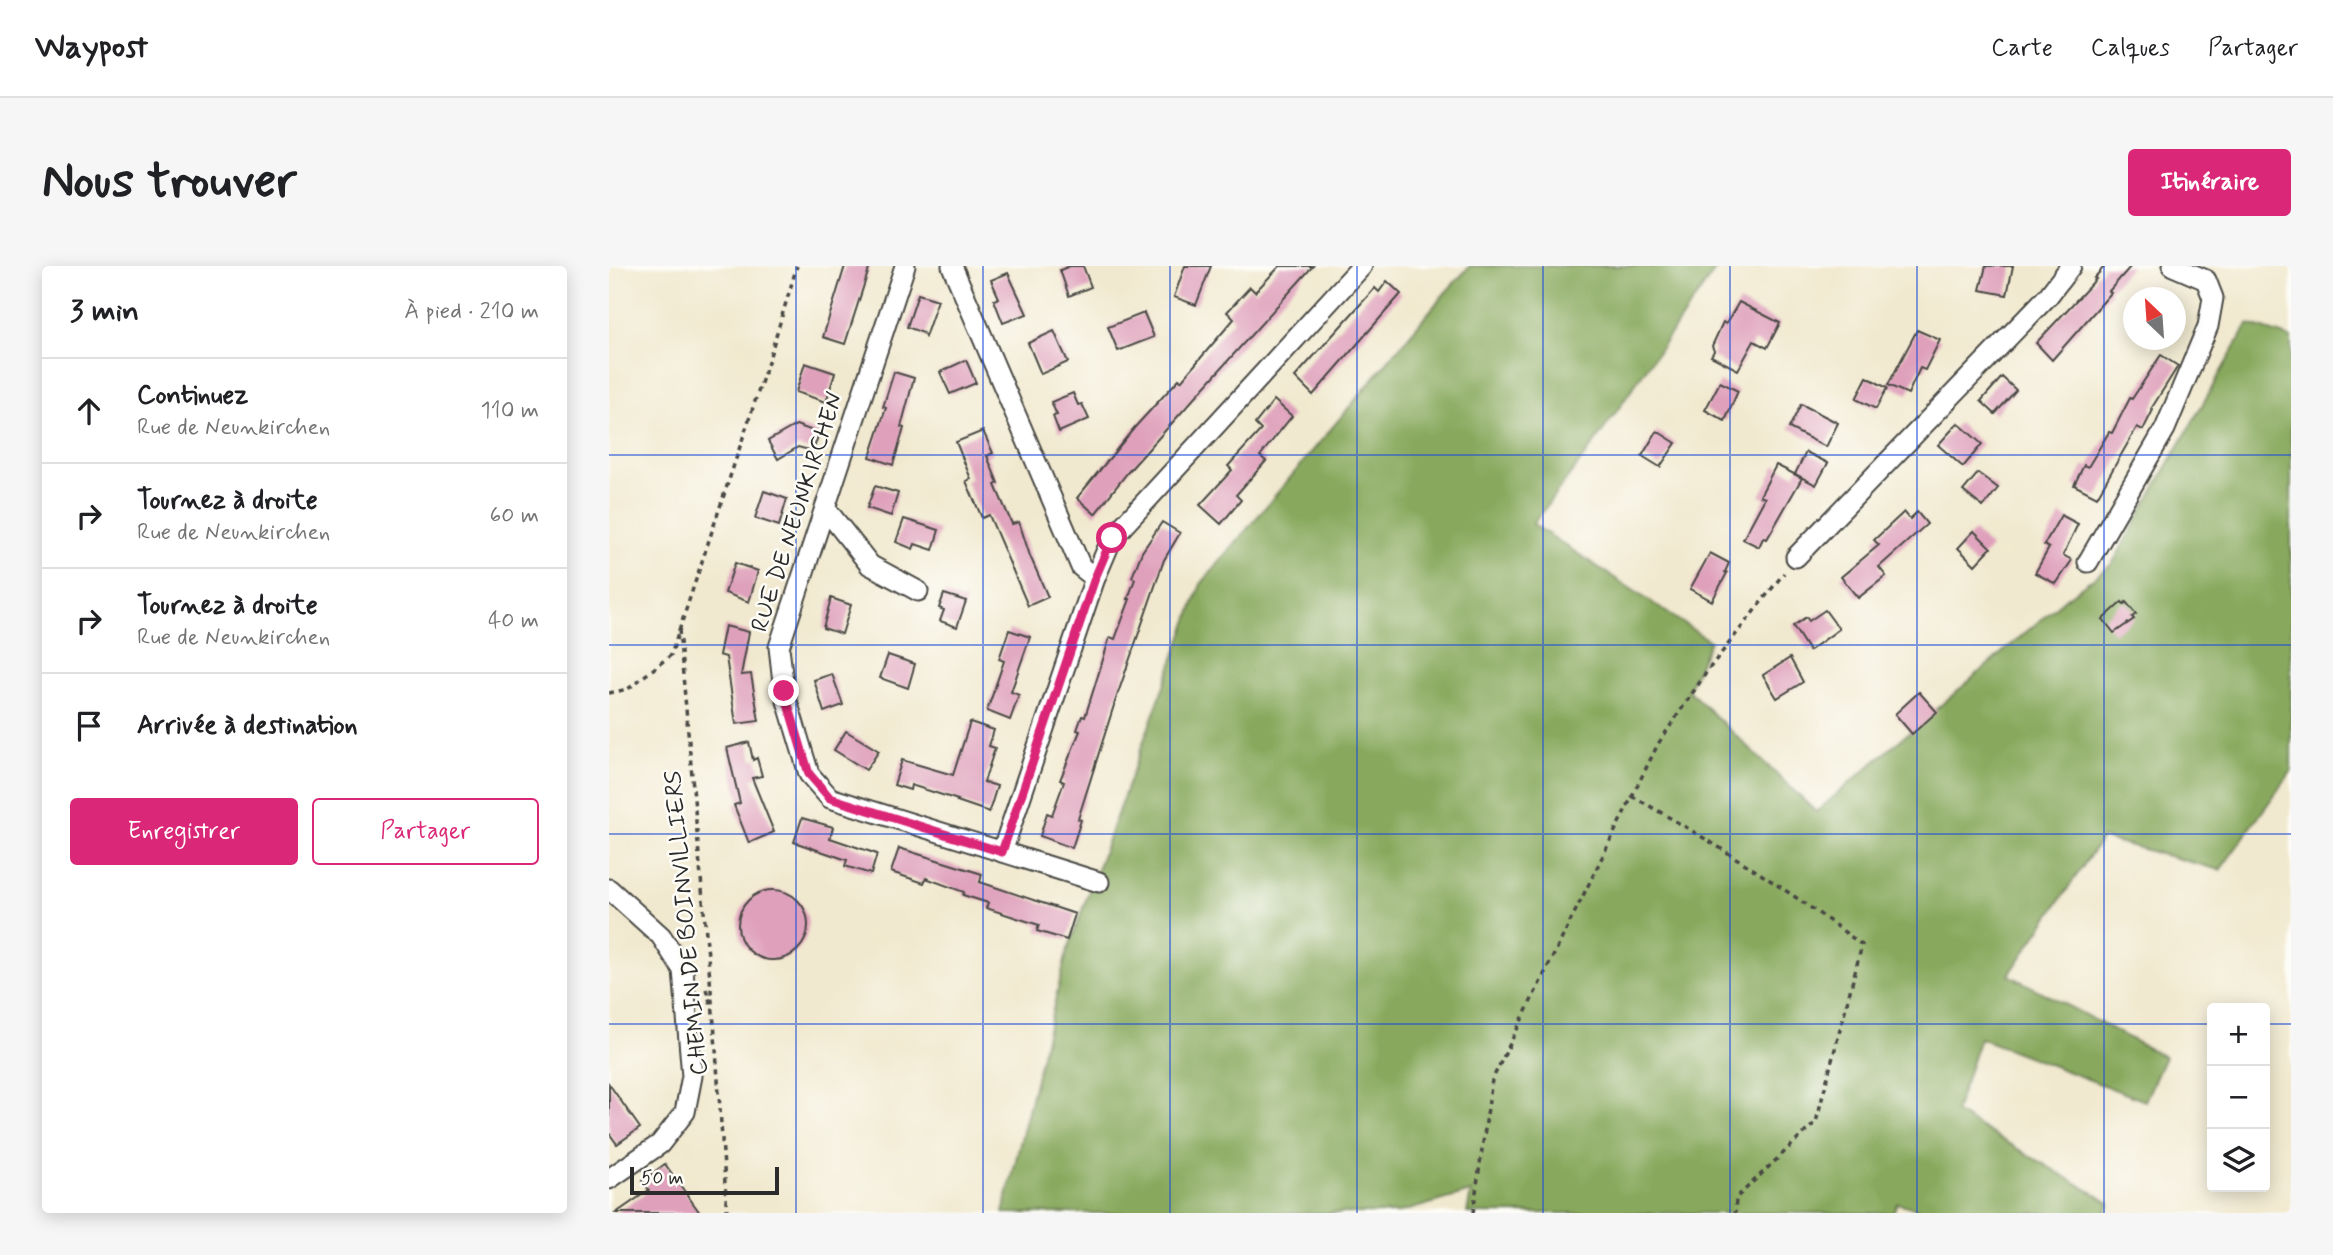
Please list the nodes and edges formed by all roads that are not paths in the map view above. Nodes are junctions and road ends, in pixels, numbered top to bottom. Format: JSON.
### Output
{"nodes":[{"id":1,"x":905,"y":266,"type":"edge"},
{"id":2,"x":952,"y":266,"type":"edge"},
{"id":3,"x":1362,"y":266,"type":"edge"},
{"id":4,"x":2071,"y":266,"type":"edge"},
{"id":5,"x":2172,"y":266,"type":"edge"},
{"id":6,"x":825,"y":508,"type":"junction"},
{"id":7,"x":1796,"y":557,"type":"road end"},
{"id":8,"x":2088,"y":562,"type":"dead end"},
{"id":9,"x":1095,"y":578,"type":"junction"},
{"id":10,"x":918,"y":592,"type":"dead end"},
{"id":11,"x":1002,"y":852,"type":"junction"},
{"id":12,"x":1099,"y":882,"type":"dead end"},
{"id":13,"x":609,"y":889,"type":"edge"},
{"id":14,"x":609,"y":1179,"type":"edge"}],
"edges":[{"from":1,"to":6,"type":"street","name":"RUE DE NEUNKIRCHEN"},
{"from":2,"to":9,"type":"street"},
{"from":3,"to":9,"type":"street"},
{"from":4,"to":7,"type":"street"},
{"from":5,"to":8,"type":"street"},
{"from":6,"to":10,"type":"street"},
{"from":6,"to":11,"type":"street","name":"RUE DE NEUNKIRCHEN"},
{"from":9,"to":11,"type":"street"},
{"from":11,"to":12,"type":"street","name":"RUE DE NEUNKIRCHEN"},
{"from":13,"to":14,"type":"street"}]}
